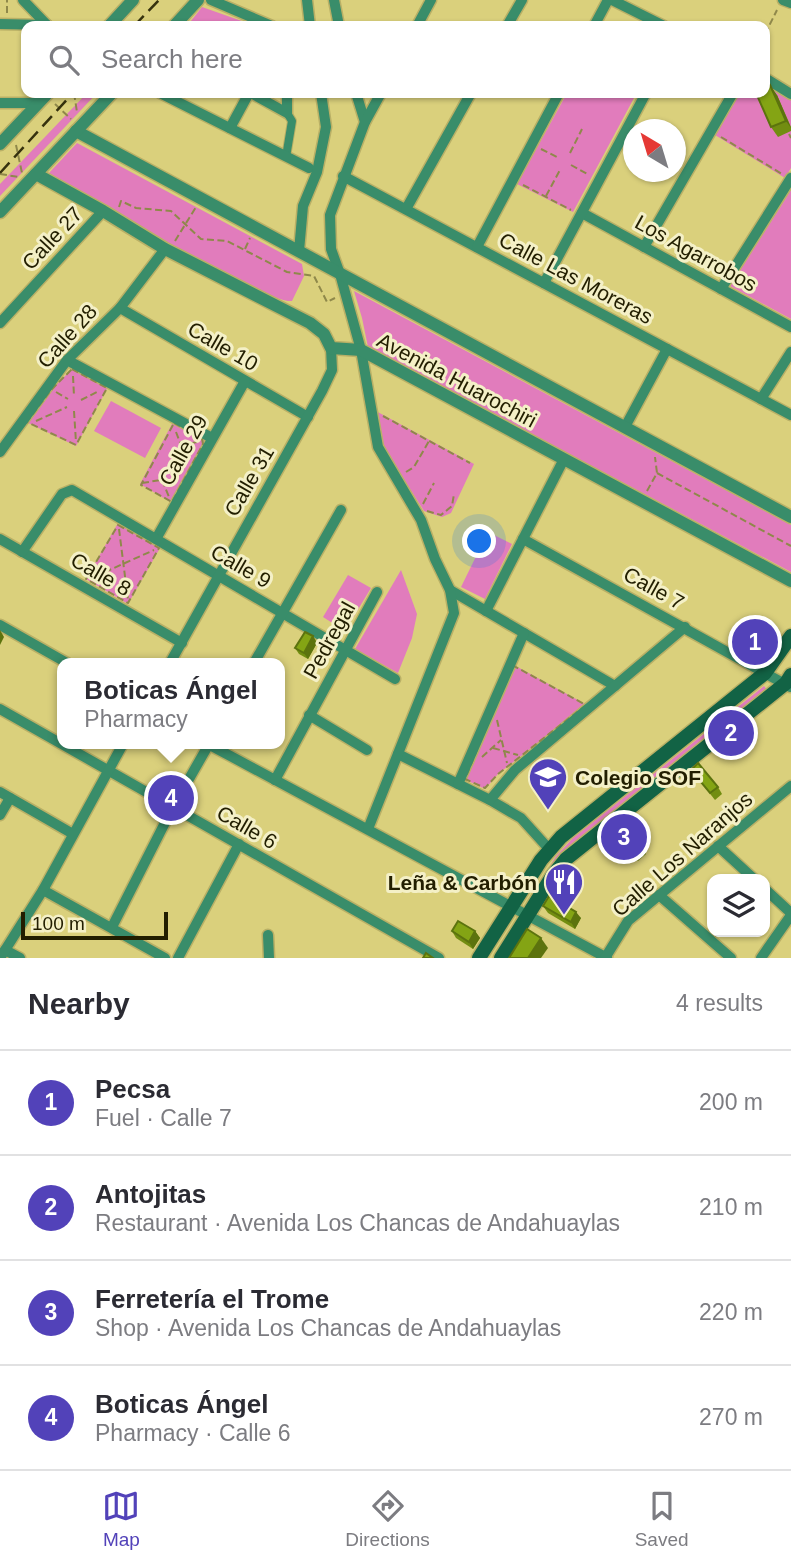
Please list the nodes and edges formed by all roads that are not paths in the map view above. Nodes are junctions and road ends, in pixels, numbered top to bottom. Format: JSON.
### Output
{"nodes":[{"id":1,"x":23,"y":0,"type":"edge"},
{"id":2,"x":198,"y":0,"type":"edge"},
{"id":3,"x":211,"y":0,"type":"edge"},
{"id":4,"x":307,"y":0,"type":"edge"},
{"id":5,"x":334,"y":0,"type":"edge"},
{"id":6,"x":431,"y":0,"type":"edge"},
{"id":7,"x":522,"y":0,"type":"edge"},
{"id":8,"x":610,"y":0,"type":"edge"},
{"id":9,"x":783,"y":0,"type":"edge"},
{"id":10,"x":128,"y":2,"type":"edge"},
{"id":11,"x":791,"y":3,"type":"edge"},
{"id":12,"x":42,"y":21,"type":"edge"},
{"id":13,"x":113,"y":21,"type":"edge"},
{"id":14,"x":179,"y":21,"type":"edge"},
{"id":15,"x":260,"y":21,"type":"edge"},
{"id":16,"x":309,"y":21,"type":"edge"},
{"id":17,"x":338,"y":21,"type":"edge"},
{"id":18,"x":420,"y":21,"type":"edge"},
{"id":19,"x":510,"y":21,"type":"edge"},
{"id":20,"x":597,"y":21,"type":"edge"},
{"id":21,"x":654,"y":21,"type":"edge"},
{"id":22,"x":3,"y":23,"type":"edge"},
{"id":23,"x":21,"y":24,"type":"edge"},
{"id":24,"x":770,"y":81,"type":"edge"},
{"id":25,"x":791,"y":94,"type":"edge"},
{"id":26,"x":37,"y":98,"type":"edge"},
{"id":27,"x":43,"y":98,"type":"edge"},
{"id":28,"x":107,"y":98,"type":"edge"},
{"id":29,"x":170,"y":98,"type":"edge"},
{"id":30,"x":247,"y":98,"type":"edge"},
{"id":31,"x":259,"y":98,"type":"edge"},
{"id":32,"x":287,"y":98,"type":"edge"},
{"id":33,"x":322,"y":98,"type":"edge"},
{"id":34,"x":358,"y":98,"type":"edge"},
{"id":35,"x":378,"y":98,"type":"edge"},
{"id":36,"x":468,"y":98,"type":"edge"},
{"id":37,"x":556,"y":98,"type":"edge"},
{"id":38,"x":643,"y":98,"type":"edge"},
{"id":39,"x":730,"y":98,"type":"edge"},
{"id":40,"x":0,"y":103,"type":"edge"},
{"id":41,"x":287,"y":113,"type":"junction"},
{"id":42,"x":365,"y":122,"type":"junction"},
{"id":43,"x":230,"y":128,"type":"junction"},
{"id":44,"x":78,"y":129,"type":"junction"},
{"id":45,"x":0,"y":144,"type":"edge"},
{"id":46,"x":286,"y":157,"type":"junction"},
{"id":47,"x":309,"y":168,"type":"dead end"},
{"id":48,"x":36,"y":174,"type":"junction"},
{"id":49,"x":343,"y":176,"type":"junction"},
{"id":50,"x":788,"y":177,"type":"edge"},
{"id":51,"x":406,"y":209,"type":"junction"},
{"id":52,"x":103,"y":211,"type":"junction"},
{"id":53,"x":0,"y":212,"type":"edge"},
{"id":54,"x":577,"y":212,"type":"junction"},
{"id":55,"x":477,"y":247,"type":"junction"},
{"id":56,"x":644,"y":247,"type":"junction"},
{"id":57,"x":167,"y":250,"type":"junction"},
{"id":58,"x":299,"y":251,"type":"junction"},
{"id":59,"x":340,"y":274,"type":"junction"},
{"id":60,"x":544,"y":283,"type":"junction"},
{"id":61,"x":721,"y":289,"type":"junction"},
{"id":62,"x":120,"y":308,"type":"junction"},
{"id":63,"x":0,"y":323,"type":"edge"},
{"id":64,"x":791,"y":327,"type":"edge"},
{"id":65,"x":331,"y":348,"type":"junction"},
{"id":66,"x":667,"y":349,"type":"junction"},
{"id":67,"x":361,"y":350,"type":"junction"},
{"id":68,"x":791,"y":352,"type":"edge"},
{"id":69,"x":69,"y":365,"type":"junction"},
{"id":70,"x":245,"y":381,"type":"junction"},
{"id":71,"x":761,"y":399,"type":"junction"},
{"id":72,"x":791,"y":415,"type":"edge"},
{"id":73,"x":308,"y":417,"type":"junction"},
{"id":74,"x":625,"y":427,"type":"junction"},
{"id":75,"x":208,"y":440,"type":"junction"},
{"id":76,"x":0,"y":452,"type":"edge"},
{"id":77,"x":564,"y":459,"type":"junction"},
{"id":78,"x":341,"y":510,"type":"dead end"},
{"id":79,"x":791,"y":517,"type":"edge"},
{"id":80,"x":0,"y":539,"type":"edge"},
{"id":81,"x":523,"y":539,"type":"junction"},
{"id":82,"x":159,"y":543,"type":"junction"},
{"id":83,"x":22,"y":552,"type":"junction"},
{"id":84,"x":218,"y":575,"type":"junction"},
{"id":85,"x":791,"y":581,"type":"edge"},
{"id":86,"x":450,"y":590,"type":"junction"},
{"id":87,"x":377,"y":592,"type":"dead end"},
{"id":88,"x":486,"y":611,"type":"junction"},
{"id":89,"x":283,"y":613,"type":"junction"},
{"id":90,"x":0,"y":625,"type":"edge"},
{"id":91,"x":685,"y":628,"type":"junction"},
{"id":92,"x":524,"y":633,"type":"junction"},
{"id":93,"x":784,"y":639,"type":"edge"},
{"id":94,"x":182,"y":643,"type":"junction"},
{"id":95,"x":346,"y":649,"type":"junction"},
{"id":96,"x":739,"y":657,"type":"junction"},
{"id":97,"x":58,"y":658,"type":"edge"},
{"id":98,"x":173,"y":658,"type":"edge"},
{"id":99,"x":257,"y":658,"type":"edge"},
{"id":100,"x":766,"y":672,"type":"junction"},
{"id":101,"x":395,"y":679,"type":"dead end"},
{"id":102,"x":789,"y":682,"type":"edge"},
{"id":103,"x":615,"y":686,"type":"junction"},
{"id":104,"x":0,"y":709,"type":"edge"},
{"id":105,"x":309,"y":715,"type":"junction"},
{"id":106,"x":57,"y":741,"type":"edge"},
{"id":107,"x":71,"y":749,"type":"edge"},
{"id":108,"x":120,"y":749,"type":"edge"},
{"id":109,"x":205,"y":749,"type":"edge"},
{"id":110,"x":217,"y":749,"type":"edge"},
{"id":111,"x":368,"y":750,"type":"dead end"},
{"id":112,"x":398,"y":754,"type":"junction"},
{"id":113,"x":108,"y":770,"type":"junction"},
{"id":114,"x":275,"y":780,"type":"junction"},
{"id":115,"x":458,"y":784,"type":"junction"},
{"id":116,"x":791,"y":786,"type":"edge"},
{"id":117,"x":5,"y":795,"type":"edge"},
{"id":118,"x":490,"y":800,"type":"junction"},
{"id":119,"x":173,"y":807,"type":"junction"},
{"id":120,"x":0,"y":815,"type":"edge"},
{"id":121,"x":368,"y":830,"type":"junction"},
{"id":122,"x":73,"y":834,"type":"junction"},
{"id":123,"x":239,"y":844,"type":"junction"},
{"id":124,"x":718,"y":846,"type":"junction"},
{"id":125,"x":549,"y":849,"type":"junction"},
{"id":126,"x":749,"y":874,"type":"edge"},
{"id":127,"x":43,"y":890,"type":"junction"},
{"id":128,"x":659,"y":894,"type":"junction"},
{"id":129,"x":770,"y":894,"type":"edge"},
{"id":130,"x":512,"y":906,"type":"junction"},
{"id":131,"x":791,"y":914,"type":"edge"},
{"id":132,"x":527,"y":916,"type":"junction"},
{"id":133,"x":112,"y":927,"type":"junction"},
{"id":134,"x":268,"y":935,"type":"dead end"},
{"id":135,"x":3,"y":954,"type":"edge"},
{"id":136,"x":20,"y":958,"type":"edge"},
{"id":137,"x":165,"y":958,"type":"edge"},
{"id":138,"x":178,"y":958,"type":"edge"},
{"id":139,"x":269,"y":958,"type":"edge"},
{"id":140,"x":439,"y":958,"type":"edge"},
{"id":141,"x":479,"y":958,"type":"edge"},
{"id":142,"x":500,"y":958,"type":"edge"},
{"id":143,"x":606,"y":958,"type":"edge"},
{"id":144,"x":731,"y":958,"type":"edge"},
{"id":145,"x":761,"y":958,"type":"edge"}],
"edges":[{"from":1,"to":12,"type":"street"},
{"from":2,"to":14,"type":"street"},
{"from":3,"to":15,"type":"street"},
{"from":4,"to":16,"type":"street"},
{"from":5,"to":17,"type":"street"},
{"from":6,"to":18,"type":"street"},
{"from":7,"to":19,"type":"street"},
{"from":8,"to":20,"type":"street"},
{"from":8,"to":21,"type":"street"},
{"from":9,"to":11,"type":"street"},
{"from":10,"to":13,"type":"street"},
{"from":22,"to":23,"type":"street"},
{"from":24,"to":25,"type":"street"},
{"from":26,"to":40,"type":"street"},
{"from":27,"to":45,"type":"street"},
{"from":28,"to":44,"type":"street"},
{"from":29,"to":43,"type":"street"},
{"from":30,"to":43,"type":"street"},
{"from":31,"to":41,"type":"street"},
{"from":32,"to":41,"type":"street"},
{"from":33,"to":58,"type":"street"},
{"from":34,"to":42,"type":"street"},
{"from":35,"to":42,"type":"street"},
{"from":36,"to":51,"type":"street"},
{"from":37,"to":55,"type":"street"},
{"from":38,"to":54,"type":"street"},
{"from":39,"to":56,"type":"street"},
{"from":41,"to":46,"type":"street"},
{"from":42,"to":49,"type":"street"},
{"from":43,"to":46,"type":"street"},
{"from":44,"to":48,"type":"street"},
{"from":44,"to":58,"type":"street","name":"Avenida Huarochiri"},
{"from":46,"to":47,"type":"street"},
{"from":48,"to":52,"type":"street"},
{"from":48,"to":53,"type":"street"},
{"from":49,"to":51,"type":"street","name":"Calle Las Moreras"},
{"from":49,"to":59,"type":"street"},
{"from":50,"to":61,"type":"street"},
{"from":51,"to":55,"type":"street","name":"Calle Las Moreras"},
{"from":52,"to":57,"type":"street"},
{"from":52,"to":63,"type":"street","name":"Calle 27"},
{"from":54,"to":56,"type":"street","name":"Los Agarrobos"},
{"from":54,"to":60,"type":"street"},
{"from":55,"to":60,"type":"street","name":"Calle Las Moreras"},
{"from":56,"to":61,"type":"street","name":"Los Agarrobos"},
{"from":57,"to":62,"type":"street","name":"Calle 28"},
{"from":57,"to":65,"type":"street"},
{"from":58,"to":59,"type":"street","name":"Avenida Huarochiri"},
{"from":59,"to":67,"type":"street"},
{"from":59,"to":74,"type":"street","name":"Avenida Huarochiri"},
{"from":60,"to":66,"type":"street","name":"Calle Las Moreras"},
{"from":61,"to":64,"type":"street","name":"Los Agarrobos"},
{"from":62,"to":69,"type":"street","name":"Calle 28"},
{"from":62,"to":70,"type":"street","name":"Calle 10"},
{"from":65,"to":67,"type":"street","name":"Avenida Huarochiri"},
{"from":65,"to":73,"type":"street","name":"Calle 31"},
{"from":66,"to":71,"type":"street","name":"Calle Las Moreras"},
{"from":66,"to":74,"type":"street"},
{"from":67,"to":77,"type":"street","name":"Avenida Huarochiri"},
{"from":67,"to":86,"type":"street"},
{"from":68,"to":71,"type":"street"},
{"from":69,"to":75,"type":"street"},
{"from":69,"to":76,"type":"street","name":"Calle 28"},
{"from":70,"to":73,"type":"street","name":"Calle 10"},
{"from":70,"to":75,"type":"street","name":"Calle 29"},
{"from":71,"to":72,"type":"street","name":"Calle Las Moreras"},
{"from":73,"to":84,"type":"street","name":"Calle 31"},
{"from":74,"to":79,"type":"street","name":"Avenida Huarochiri"},
{"from":75,"to":82,"type":"street","name":"Calle 29"},
{"from":77,"to":81,"type":"street"},
{"from":77,"to":85,"type":"street","name":"Avenida Huarochiri"},
{"from":78,"to":89,"type":"street"},
{"from":80,"to":83,"type":"street","name":"Calle 8"},
{"from":81,"to":88,"type":"street"},
{"from":81,"to":91,"type":"street","name":"Calle 7"},
{"from":82,"to":83,"type":"street","name":"Calle 9"},
{"from":82,"to":84,"type":"street","name":"Calle 9"},
{"from":83,"to":94,"type":"street","name":"Calle 8"},
{"from":84,"to":89,"type":"street","name":"Calle 9"},
{"from":84,"to":94,"type":"street","name":"Calle 31"},
{"from":86,"to":88,"type":"street"},
{"from":86,"to":112,"type":"street"},
{"from":87,"to":95,"type":"street","name":"Pedregal"},
{"from":88,"to":92,"type":"street"},
{"from":89,"to":95,"type":"street","name":"Calle 9"},
{"from":89,"to":99,"type":"street"},
{"from":90,"to":97,"type":"street"},
{"from":91,"to":96,"type":"street","name":"Calle 7"},
{"from":91,"to":103,"type":"street"},
{"from":92,"to":103,"type":"street"},
{"from":92,"to":115,"type":"street"},
{"from":93,"to":96,"type":"lane"},
{"from":93,"to":96,"type":"lane"},
{"from":93,"to":100,"type":"main road"},
{"from":94,"to":98,"type":"street","name":"Calle 31"},
{"from":95,"to":101,"type":"street","name":"Calle 9"},
{"from":95,"to":105,"type":"street","name":"Pedregal"},
{"from":96,"to":100,"type":"street","name":"Calle 7"},
{"from":100,"to":102,"type":"street","name":"Calle 7"},
{"from":100,"to":125,"type":"main road"},
{"from":102,"to":132,"type":"main road"},
{"from":103,"to":118,"type":"street"},
{"from":104,"to":106,"type":"street","name":"Calle 6"},
{"from":105,"to":111,"type":"street"},
{"from":105,"to":114,"type":"street","name":"Pedregal"},
{"from":107,"to":113,"type":"street","name":"Calle 6"},
{"from":108,"to":113,"type":"street"},
{"from":109,"to":119,"type":"street"},
{"from":110,"to":114,"type":"street"},
{"from":112,"to":115,"type":"street"},
{"from":112,"to":121,"type":"street"},
{"from":113,"to":119,"type":"street","name":"Calle 6"},
{"from":113,"to":122,"type":"street"},
{"from":114,"to":121,"type":"street"},
{"from":115,"to":118,"type":"street"},
{"from":116,"to":124,"type":"street","name":"Calle Los Naranjos"},
{"from":117,"to":120,"type":"street"},
{"from":117,"to":122,"type":"street"},
{"from":118,"to":125,"type":"street"},
{"from":119,"to":123,"type":"street","name":"Calle 6"},
{"from":119,"to":133,"type":"street"},
{"from":121,"to":130,"type":"street"},
{"from":122,"to":127,"type":"street"},
{"from":123,"to":138,"type":"street"},
{"from":123,"to":140,"type":"street","name":"Calle 6"},
{"from":124,"to":126,"type":"street"},
{"from":124,"to":128,"type":"street","name":"Calle Los Naranjos"},
{"from":125,"to":130,"type":"main road"},
{"from":127,"to":133,"type":"street"},
{"from":127,"to":135,"type":"street"},
{"from":128,"to":143,"type":"street","name":"Calle Los Naranjos"},
{"from":128,"to":144,"type":"street"},
{"from":129,"to":131,"type":"street"},
{"from":130,"to":132,"type":"street"},
{"from":130,"to":141,"type":"main road"},
{"from":131,"to":145,"type":"street"},
{"from":132,"to":142,"type":"main road"},
{"from":132,"to":143,"type":"street"},
{"from":133,"to":137,"type":"street"},
{"from":134,"to":139,"type":"street"},
{"from":135,"to":136,"type":"street"}]}
